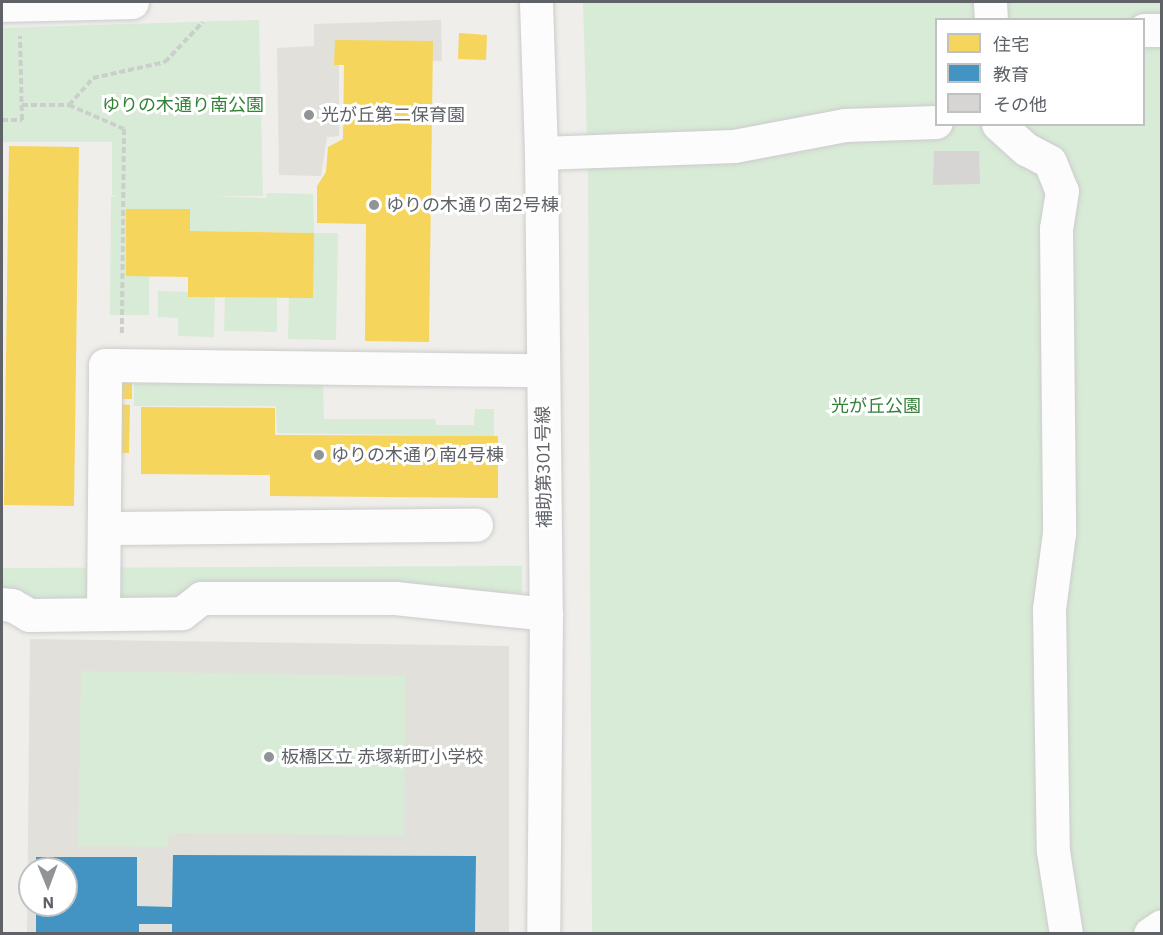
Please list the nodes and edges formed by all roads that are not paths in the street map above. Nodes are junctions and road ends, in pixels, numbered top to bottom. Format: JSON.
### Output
{"nodes":[{"id":1,"x":114,"y":2,"type":"edge"},
{"id":2,"x":132,"y":2,"type":"edge"},
{"id":3,"x":536,"y":2,"type":"edge"},
{"id":4,"x":990,"y":2,"type":"edge"},
{"id":5,"x":11,"y":5,"type":"edge"},
{"id":6,"x":991,"y":18,"type":"edge"},
{"id":7,"x":1145,"y":30,"type":"edge"},
{"id":8,"x":1161,"y":30,"type":"edge"},
{"id":9,"x":935,"y":122,"type":"edge"},
{"id":10,"x":1000,"y":126,"type":"edge"},
{"id":11,"x":541,"y":153,"type":"junction"},
{"id":12,"x":543,"y":370,"type":"junction"},
{"id":13,"x":476,"y":525,"type":"dead end"},
{"id":14,"x":104,"y":528,"type":"junction"},
{"id":15,"x":2,"y":604,"type":"edge"},
{"id":16,"x":103,"y":613,"type":"junction"},
{"id":17,"x":546,"y":614,"type":"junction"},
{"id":18,"x":1161,"y":926,"type":"edge"},
{"id":19,"x":543,"y":933,"type":"edge"},
{"id":20,"x":1066,"y":933,"type":"edge"},
{"id":21,"x":1150,"y":933,"type":"edge"}],
"edges":[{"from":1,"to":2,"type":"street"},
{"from":1,"to":5,"type":"street"},
{"from":3,"to":11,"type":"street","name":"補助第301号線"},
{"from":4,"to":6,"type":"street"},
{"from":7,"to":8,"type":"street"},
{"from":9,"to":11,"type":"street"},
{"from":10,"to":20,"type":"street"},
{"from":11,"to":12,"type":"street","name":"補助第301号線"},
{"from":12,"to":14,"type":"street"},
{"from":12,"to":17,"type":"street","name":"補助第301号線"},
{"from":13,"to":14,"type":"street"},
{"from":14,"to":16,"type":"street"},
{"from":15,"to":16,"type":"street"},
{"from":16,"to":17,"type":"street"},
{"from":17,"to":19,"type":"street","name":"補助第301号線"},
{"from":18,"to":21,"type":"street"}]}
